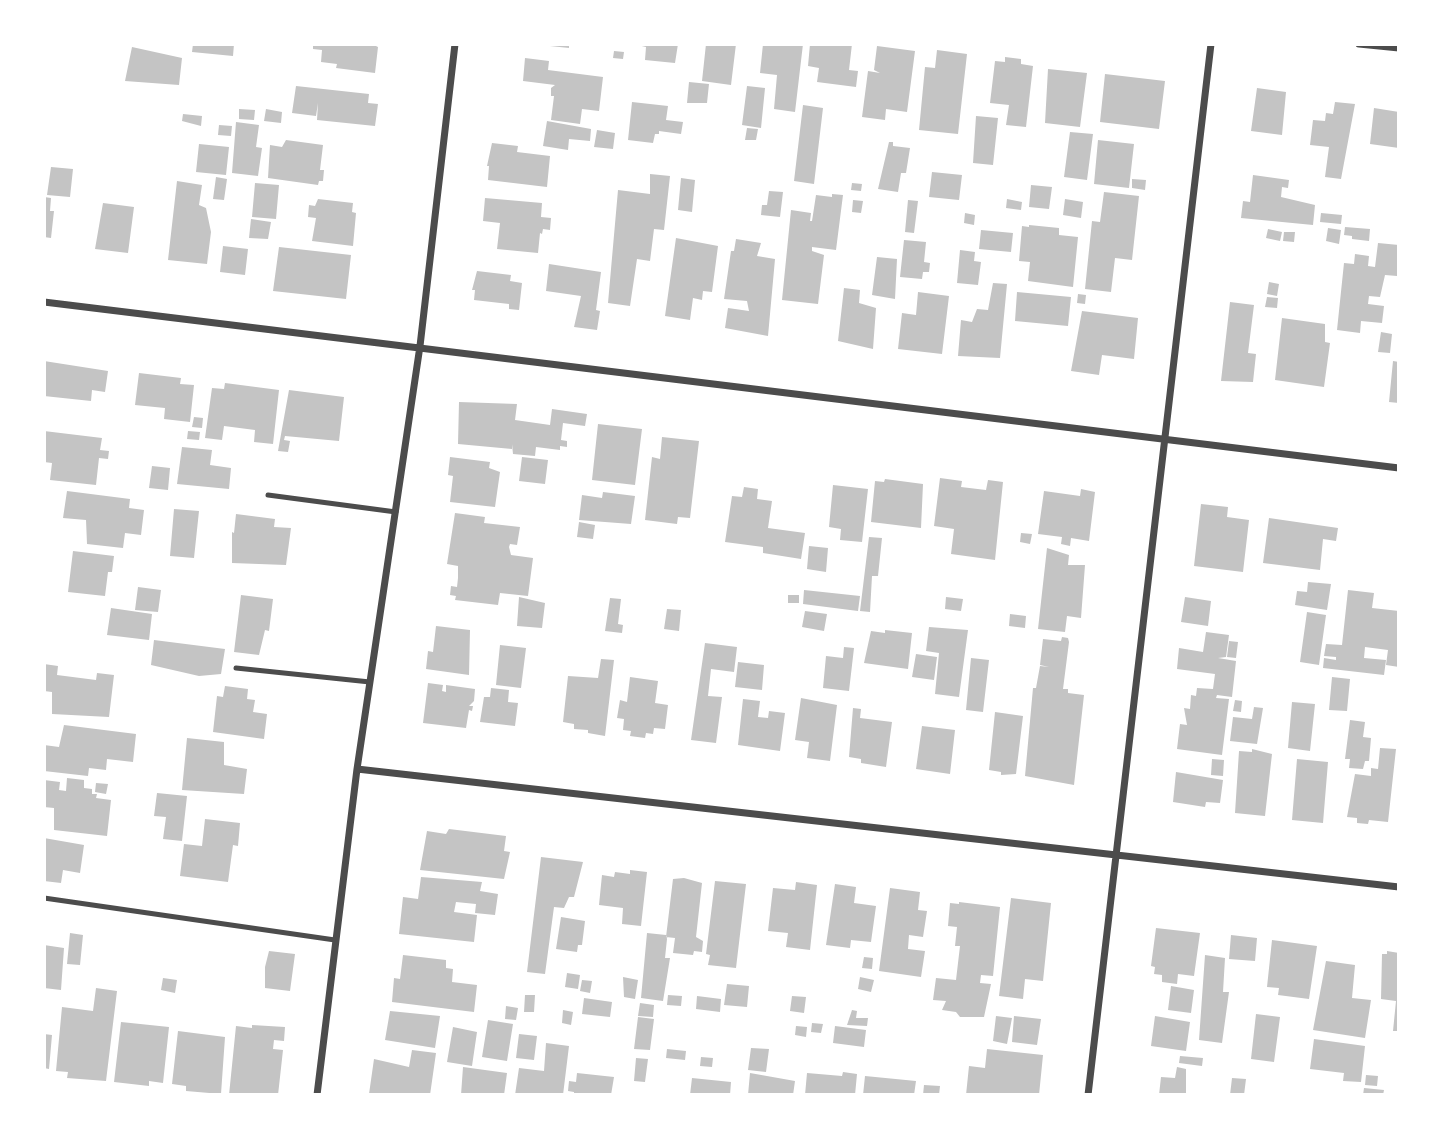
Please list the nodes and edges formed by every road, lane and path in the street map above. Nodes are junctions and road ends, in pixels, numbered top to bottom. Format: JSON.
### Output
{"nodes":[{"id":1,"x":455,"y":44,"type":"edge"},
{"id":2,"x":1211,"y":44,"type":"edge"},
{"id":3,"x":1359,"y":44,"type":"edge"},
{"id":4,"x":1399,"y":48,"type":"edge"},
{"id":5,"x":44,"y":302,"type":"edge"},
{"id":6,"x":420,"y":346,"type":"junction"},
{"id":7,"x":1164,"y":439,"type":"junction"},
{"id":8,"x":1399,"y":468,"type":"edge"},
{"id":9,"x":268,"y":495,"type":"dead end"},
{"id":10,"x":396,"y":512,"type":"junction"},
{"id":11,"x":236,"y":668,"type":"dead end"},
{"id":12,"x":370,"y":682,"type":"junction"},
{"id":13,"x":357,"y":769,"type":"junction"},
{"id":14,"x":1115,"y":855,"type":"junction"},
{"id":15,"x":1399,"y":887,"type":"edge"},
{"id":16,"x":44,"y":898,"type":"edge"},
{"id":17,"x":335,"y":940,"type":"junction"},
{"id":18,"x":317,"y":1095,"type":"edge"},
{"id":19,"x":1088,"y":1095,"type":"edge"}],
"edges":[{"from":1,"to":6,"type":"street"},
{"from":2,"to":7,"type":"street"},
{"from":3,"to":4,"type":"street"},
{"from":5,"to":6,"type":"street"},
{"from":6,"to":7,"type":"street"},
{"from":6,"to":10,"type":"street"},
{"from":7,"to":8,"type":"street"},
{"from":7,"to":14,"type":"street"},
{"from":9,"to":10,"type":"lane"},
{"from":10,"to":12,"type":"street"},
{"from":11,"to":12,"type":"lane"},
{"from":12,"to":13,"type":"street"},
{"from":13,"to":14,"type":"street"},
{"from":13,"to":17,"type":"street"},
{"from":14,"to":15,"type":"street"},
{"from":14,"to":19,"type":"street"},
{"from":16,"to":17,"type":"lane"},
{"from":17,"to":18,"type":"street"}]}
